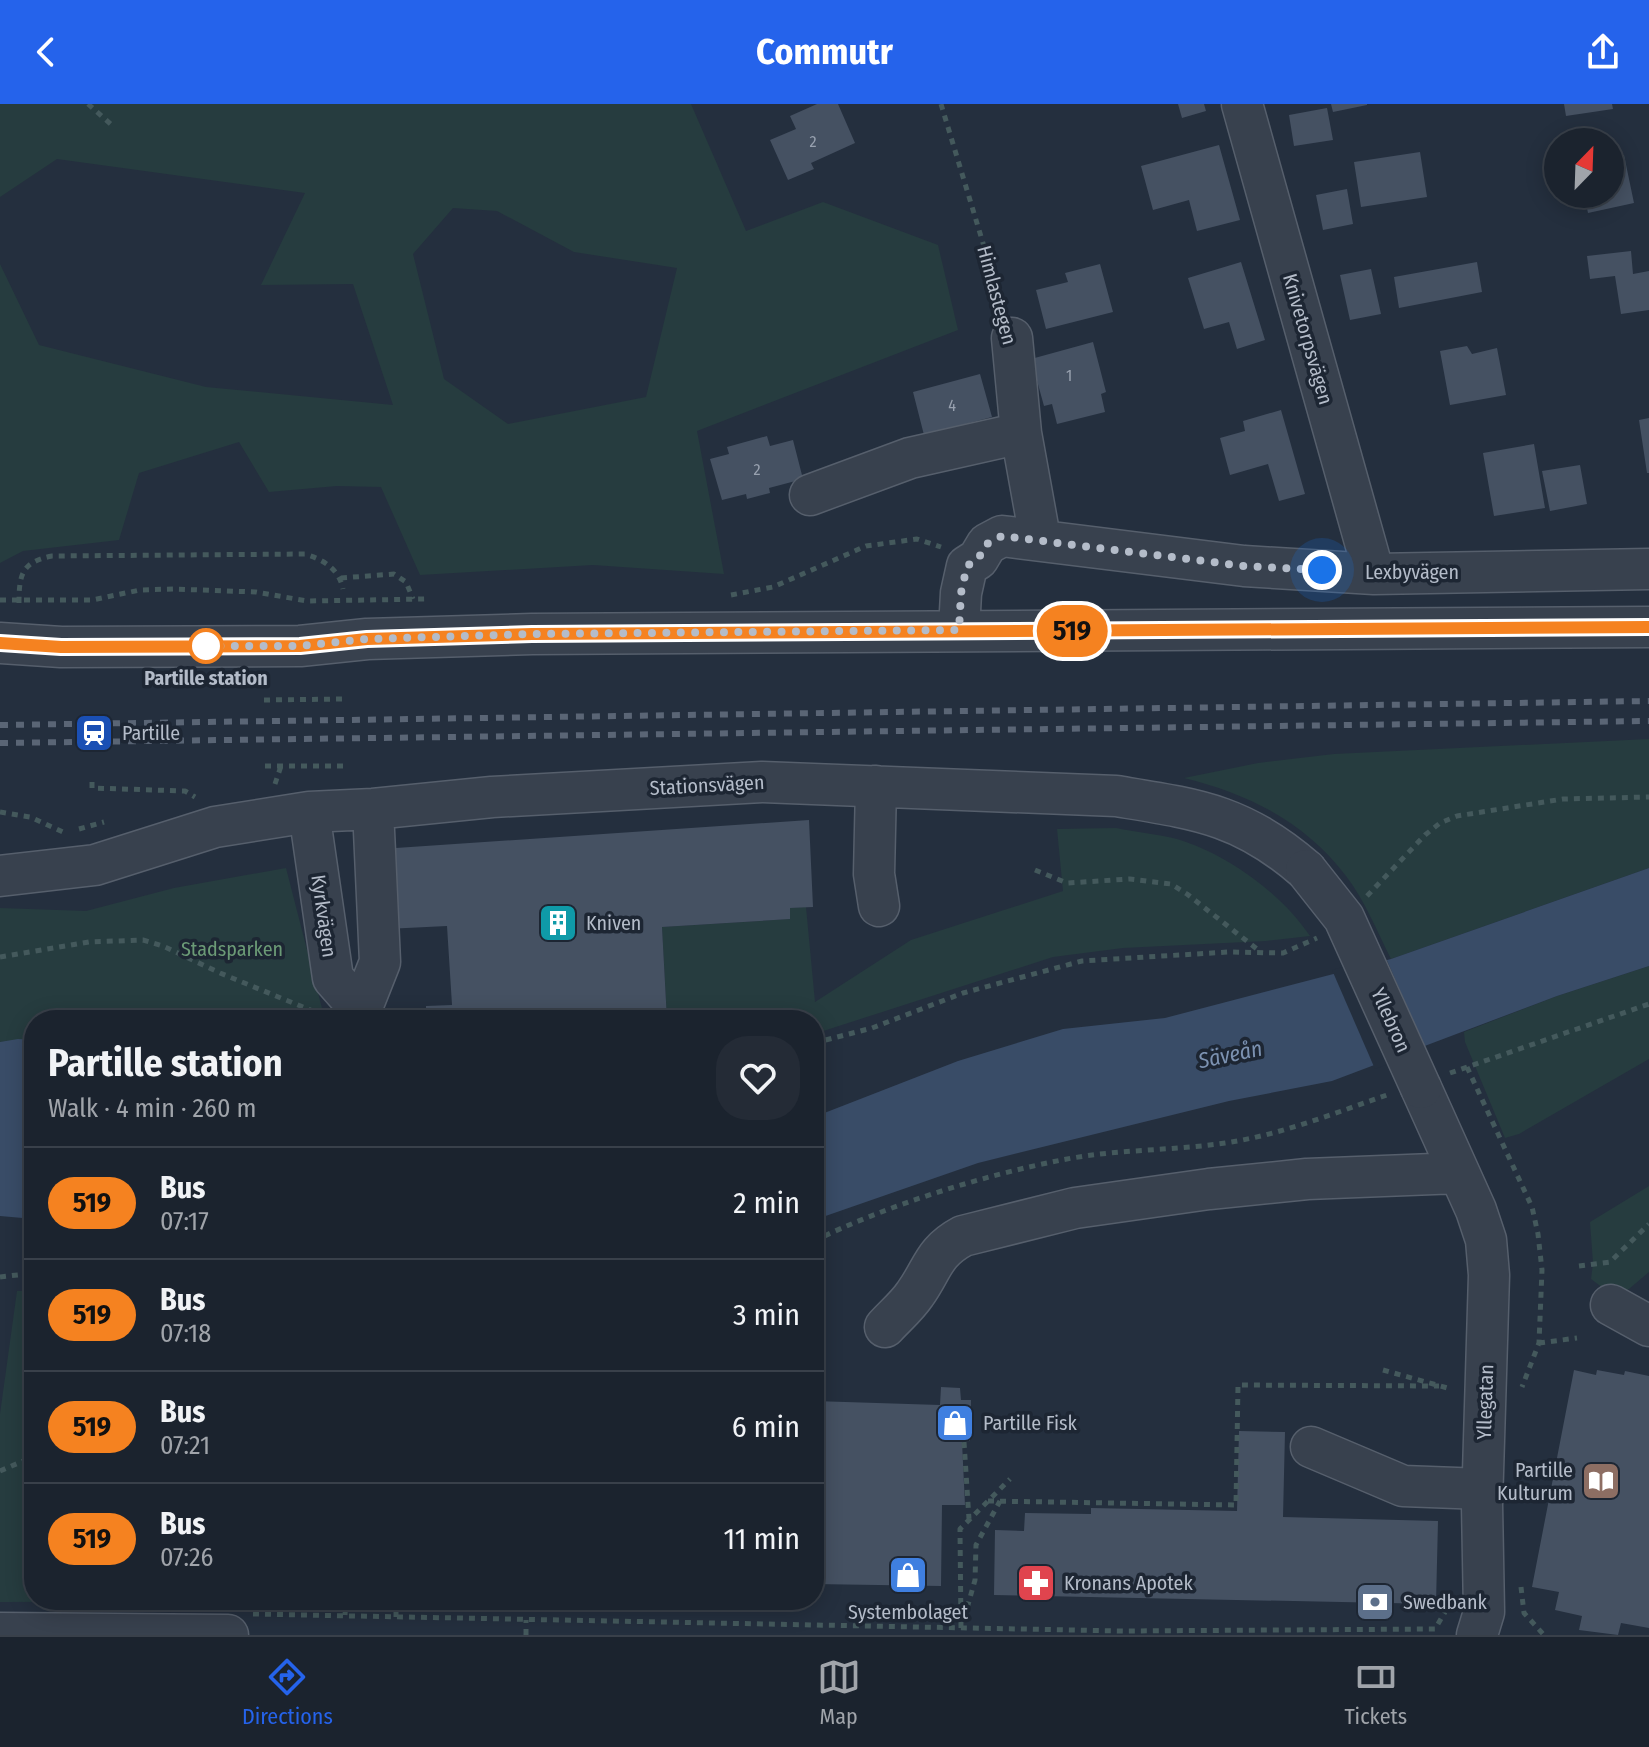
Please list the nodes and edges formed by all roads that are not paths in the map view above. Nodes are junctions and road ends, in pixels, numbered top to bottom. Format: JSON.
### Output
{"nodes":[{"id":1,"x":1242,"y":104,"type":"edge"},
{"id":2,"x":1012,"y":338,"type":"road end"},
{"id":3,"x":1021,"y":433,"type":"junction"},
{"id":4,"x":810,"y":495,"type":"dead end"},
{"id":5,"x":1040,"y":538,"type":"junction"},
{"id":6,"x":1649,"y":569,"type":"edge"},
{"id":7,"x":1374,"y":574,"type":"junction"},
{"id":8,"x":9,"y":615,"type":"edge"},
{"id":9,"x":1649,"y":627,"type":"edge"},
{"id":10,"x":959,"y":630,"type":"junction"},
{"id":11,"x":367,"y":639,"type":"junction"},
{"id":12,"x":0,"y":643,"type":"edge"},
{"id":13,"x":876,"y":786,"type":"junction"},
{"id":14,"x":373,"y":809,"type":"junction"},
{"id":15,"x":309,"y":812,"type":"junction"},
{"id":16,"x":0,"y":876,"type":"edge"},
{"id":17,"x":879,"y":906,"type":"dead end"},
{"id":18,"x":1360,"y":952,"type":"joint"},
{"id":19,"x":1419,"y":1086,"type":"joint"},
{"id":20,"x":1459,"y":1173,"type":"junction"},
{"id":21,"x":1611,"y":1305,"type":"dead end"},
{"id":22,"x":1649,"y":1326,"type":"edge"},
{"id":23,"x":885,"y":1327,"type":"dead end"},
{"id":24,"x":1311,"y":1447,"type":"dead end"},
{"id":25,"x":1483,"y":1489,"type":"junction"},
{"id":26,"x":235,"y":1624,"type":"edge"},
{"id":27,"x":1481,"y":1624,"type":"edge"},
{"id":28,"x":0,"y":1633,"type":"edge"}],
"edges":[{"from":1,"to":7,"type":"street","name":"Knivetorpsvägen"},
{"from":2,"to":3,"type":"street","name":"Himlastegen"},
{"from":3,"to":4,"type":"street"},
{"from":3,"to":5,"type":"street","name":"Himlastegen"},
{"from":5,"to":7,"type":"street","name":"Lexbyvägen"},
{"from":5,"to":10,"type":"street","name":"Lexbyvägen"},
{"from":6,"to":7,"type":"street","name":"Lexbyvägen"},
{"from":8,"to":11,"type":"street"},
{"from":9,"to":10,"type":"street"},
{"from":10,"to":11,"type":"street"},
{"from":11,"to":12,"type":"street"},
{"from":13,"to":14,"type":"street","name":"Stationsvägen"},
{"from":13,"to":17,"type":"street"},
{"from":13,"to":18,"type":"street","name":"Stationsvägen","bridge":true},
{"from":14,"to":15,"type":"street","name":"Stationsvägen"},
{"from":14,"to":15,"type":"street","name":"Kyrkvägen"},
{"from":15,"to":16,"type":"street","name":"Stationsvägen"},
{"from":18,"to":19,"type":"street","name":"Yllebron","bridge":true},
{"from":19,"to":20,"type":"street","name":"Yllegatan"},
{"from":20,"to":23,"type":"street"},
{"from":20,"to":25,"type":"street","name":"Yllegatan"},
{"from":21,"to":22,"type":"street"},
{"from":24,"to":25,"type":"street"},
{"from":25,"to":27,"type":"street","name":"Yllegatan"},
{"from":26,"to":28,"type":"street"}]}
